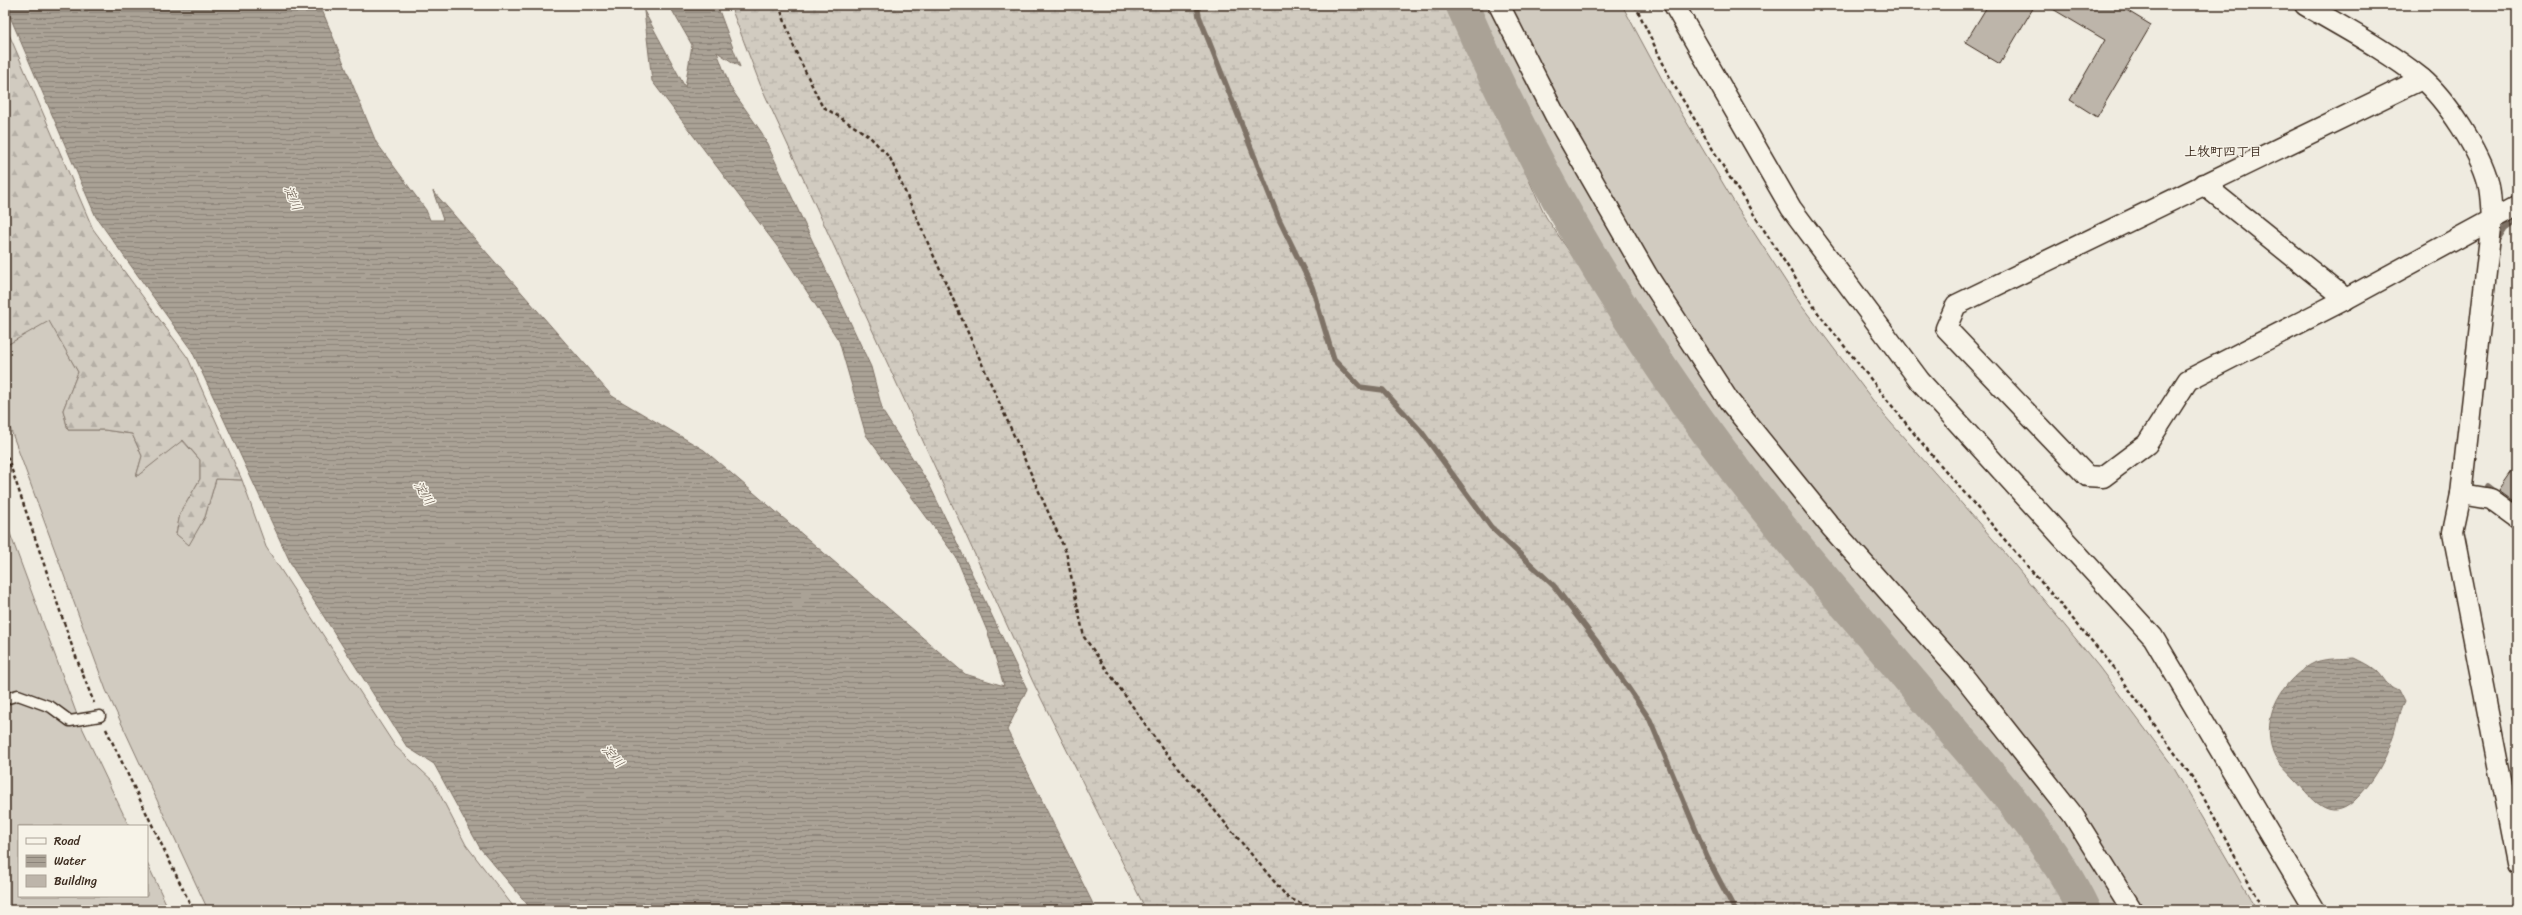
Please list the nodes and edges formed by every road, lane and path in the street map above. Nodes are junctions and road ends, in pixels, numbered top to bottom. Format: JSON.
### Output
{"nodes":[{"id":1,"x":779,"y":5,"type":"edge"},
{"id":2,"x":1499,"y":5,"type":"edge"},
{"id":3,"x":1635,"y":5,"type":"edge"},
{"id":4,"x":1674,"y":5,"type":"edge"},
{"id":5,"x":2305,"y":5,"type":"edge"},
{"id":6,"x":2422,"y":79,"type":"junction"},
{"id":7,"x":2203,"y":184,"type":"junction"},
{"id":8,"x":2517,"y":206,"type":"edge"},
{"id":9,"x":2492,"y":219,"type":"junction"},
{"id":10,"x":2346,"y":300,"type":"junction"},
{"id":11,"x":5,"y":450,"type":"edge"},
{"id":12,"x":2461,"y":494,"type":"junction"},
{"id":13,"x":2517,"y":518,"type":"edge"},
{"id":14,"x":5,"y":698,"type":"edge"},
{"id":15,"x":100,"y":716,"type":"junction"},
{"id":16,"x":2517,"y":863,"type":"edge"},
{"id":17,"x":194,"y":910,"type":"edge"},
{"id":18,"x":1318,"y":910,"type":"edge"},
{"id":19,"x":2132,"y":910,"type":"edge"},
{"id":20,"x":2263,"y":910,"type":"edge"},
{"id":21,"x":2314,"y":910,"type":"edge"}],
"edges":[{"from":1,"to":18,"type":"path"},
{"from":2,"to":19,"type":"street"},
{"from":3,"to":20,"type":"path"},
{"from":4,"to":21,"type":"street"},
{"from":5,"to":6,"type":"street"},
{"from":6,"to":7,"type":"street"},
{"from":6,"to":9,"type":"street"},
{"from":7,"to":10,"type":"street"},
{"from":7,"to":10,"type":"street"},
{"from":8,"to":9,"type":"street"},
{"from":9,"to":10,"type":"street"},
{"from":9,"to":12,"type":"street"},
{"from":11,"to":15,"type":"path"},
{"from":12,"to":13,"type":"street"},
{"from":12,"to":16,"type":"street"},
{"from":14,"to":15,"type":"lane"},
{"from":15,"to":17,"type":"path"}]}
